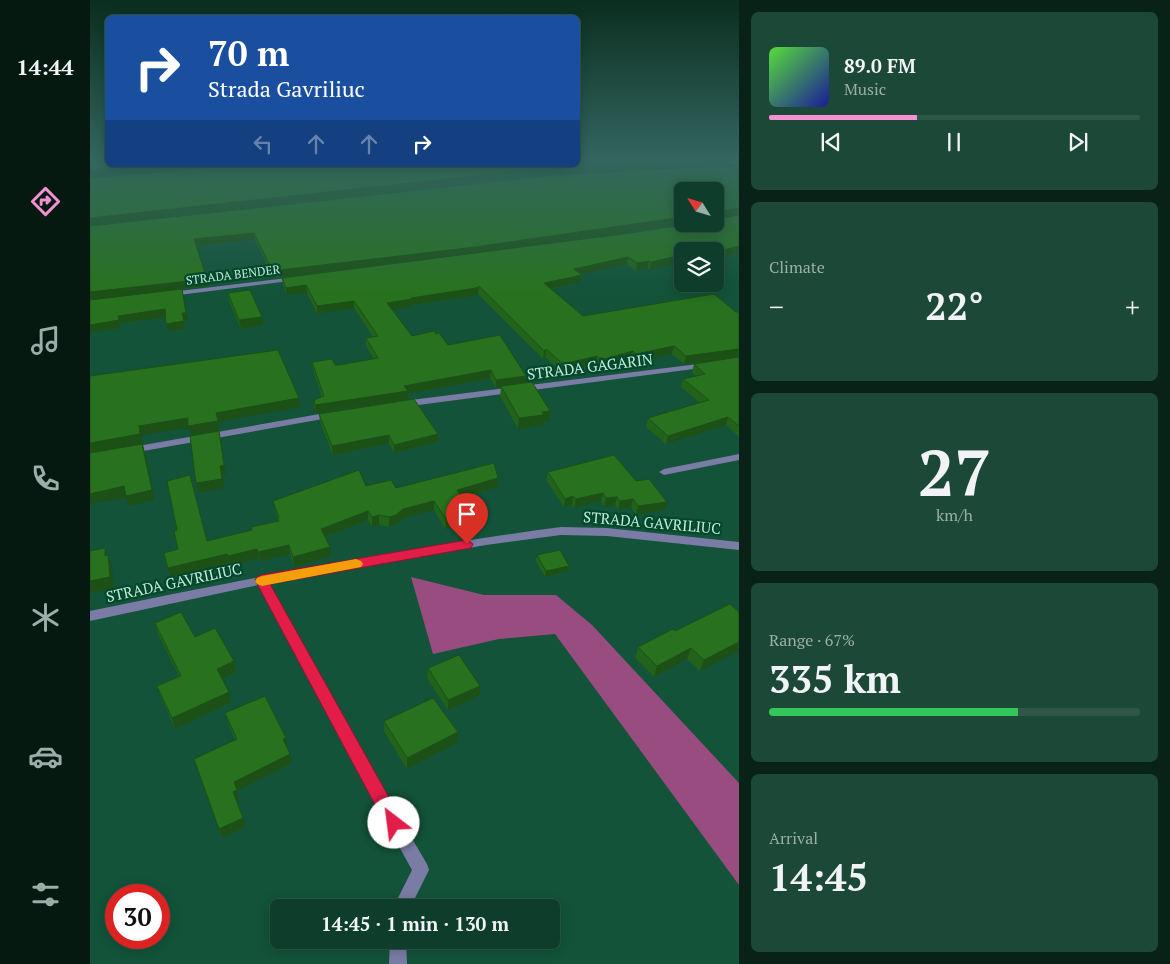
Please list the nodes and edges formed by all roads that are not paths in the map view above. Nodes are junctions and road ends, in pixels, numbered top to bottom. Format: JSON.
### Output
{"nodes":[{"id":1,"x":300,"y":279,"type":"edge"},
{"id":2,"x":166,"y":295,"type":"edge"},
{"id":3,"x":713,"y":364,"type":"edge"},
{"id":4,"x":394,"y":406,"type":"edge"},
{"id":5,"x":336,"y":414,"type":"edge"},
{"id":6,"x":127,"y":451,"type":"edge"},
{"id":7,"x":739,"y":457,"type":"edge"},
{"id":8,"x":664,"y":472,"type":"dead end"},
{"id":9,"x":739,"y":546,"type":"edge"},
{"id":10,"x":261,"y":580,"type":"junction"},
{"id":11,"x":90,"y":616,"type":"edge"},
{"id":12,"x":406,"y":899,"type":"edge"},
{"id":13,"x":398,"y":949,"type":"edge"},
{"id":14,"x":398,"y":964,"type":"edge"}],
"edges":[{"from":1,"to":2,"type":"street","name":"STRADA BENDER"},
{"from":3,"to":4,"type":"street","name":"STRADA GAGARIN"},
{"from":5,"to":6,"type":"street"},
{"from":7,"to":8,"type":"street"},
{"from":9,"to":10,"type":"street","name":"STRADA GAVRILIUC"},
{"from":10,"to":11,"type":"street","name":"STRADA GAVRILIUC"},
{"from":10,"to":12,"type":"street"},
{"from":13,"to":14,"type":"street"}]}
